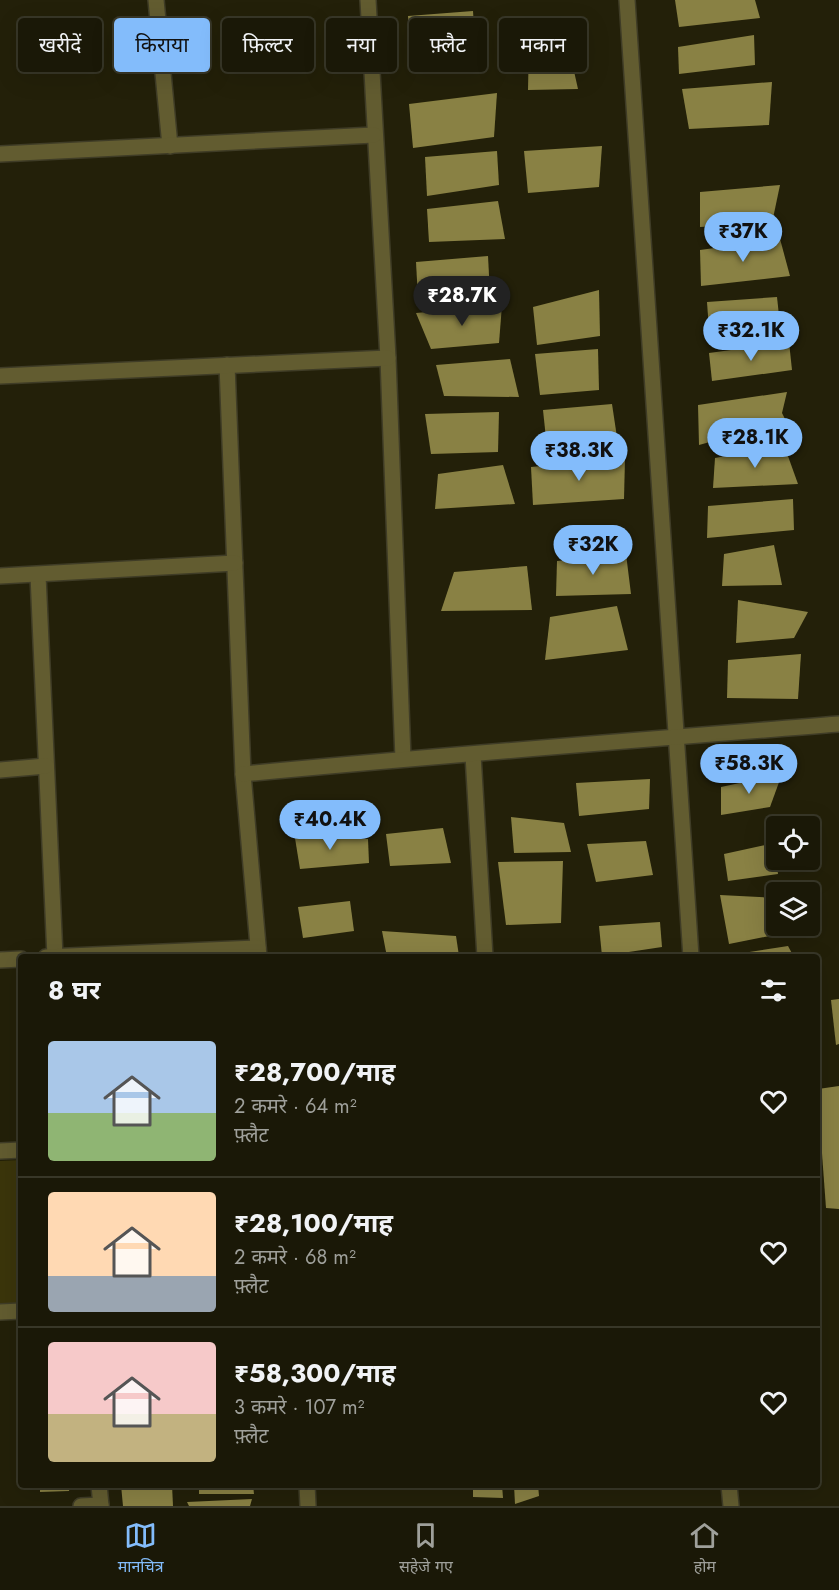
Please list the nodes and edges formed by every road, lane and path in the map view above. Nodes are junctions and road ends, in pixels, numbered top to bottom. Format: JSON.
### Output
{"nodes":[{"id":1,"x":156,"y":0,"type":"edge"},
{"id":2,"x":368,"y":0,"type":"edge"},
{"id":3,"x":627,"y":0,"type":"edge"},
{"id":4,"x":374,"y":135,"type":"junction"},
{"id":5,"x":170,"y":146,"type":"junction"},
{"id":6,"x":0,"y":154,"type":"edge"},
{"id":7,"x":388,"y":358,"type":"junction"},
{"id":8,"x":227,"y":365,"type":"junction"},
{"id":9,"x":0,"y":376,"type":"edge"},
{"id":10,"x":235,"y":563,"type":"junction"},
{"id":11,"x":38,"y":575,"type":"junction"},
{"id":12,"x":0,"y":576,"type":"edge"},
{"id":13,"x":839,"y":724,"type":"edge"},
{"id":14,"x":676,"y":737,"type":"junction"},
{"id":15,"x":473,"y":755,"type":"junction"},
{"id":16,"x":403,"y":759,"type":"junction"},
{"id":17,"x":46,"y":766,"type":"junction"},
{"id":18,"x":0,"y":770,"type":"edge"},
{"id":19,"x":243,"y":774,"type":"junction"},
{"id":20,"x":259,"y":953,"type":"edge"},
{"id":21,"x":55,"y":954,"type":"edge"},
{"id":22,"x":208,"y":954,"type":"edge"},
{"id":23,"x":485,"y":954,"type":"edge"},
{"id":24,"x":691,"y":954,"type":"edge"},
{"id":25,"x":18,"y":959,"type":"edge"},
{"id":26,"x":0,"y":960,"type":"edge"},
{"id":27,"x":18,"y":1150,"type":"edge"},
{"id":28,"x":0,"y":1152,"type":"edge"},
{"id":29,"x":18,"y":1311,"type":"edge"},
{"id":30,"x":0,"y":1312,"type":"edge"},
{"id":31,"x":99,"y":1488,"type":"edge"},
{"id":32,"x":307,"y":1488,"type":"edge"},
{"id":33,"x":729,"y":1488,"type":"edge"},
{"id":34,"x":81,"y":1506,"type":"edge"},
{"id":35,"x":101,"y":1506,"type":"edge"},
{"id":36,"x":308,"y":1506,"type":"edge"},
{"id":37,"x":730,"y":1506,"type":"edge"}],
"edges":[{"from":1,"to":5,"type":"street"},
{"from":2,"to":4,"type":"street"},
{"from":3,"to":14,"type":"street"},
{"from":4,"to":5,"type":"street"},
{"from":4,"to":7,"type":"street"},
{"from":5,"to":6,"type":"street"},
{"from":7,"to":8,"type":"street"},
{"from":7,"to":16,"type":"street"},
{"from":8,"to":9,"type":"street"},
{"from":8,"to":10,"type":"street"},
{"from":10,"to":11,"type":"street"},
{"from":10,"to":19,"type":"street"},
{"from":11,"to":12,"type":"street"},
{"from":11,"to":17,"type":"street"},
{"from":13,"to":14,"type":"street"},
{"from":14,"to":15,"type":"street"},
{"from":14,"to":24,"type":"street"},
{"from":15,"to":16,"type":"street"},
{"from":15,"to":23,"type":"street"},
{"from":16,"to":19,"type":"street"},
{"from":17,"to":18,"type":"street"},
{"from":17,"to":21,"type":"street"},
{"from":19,"to":20,"type":"street"},
{"from":20,"to":22,"type":"street"},
{"from":25,"to":26,"type":"street"},
{"from":27,"to":28,"type":"street"},
{"from":29,"to":30,"type":"street"},
{"from":31,"to":35,"type":"street"},
{"from":32,"to":36,"type":"street"},
{"from":33,"to":37,"type":"street"},
{"from":34,"to":35,"type":"street"}]}
